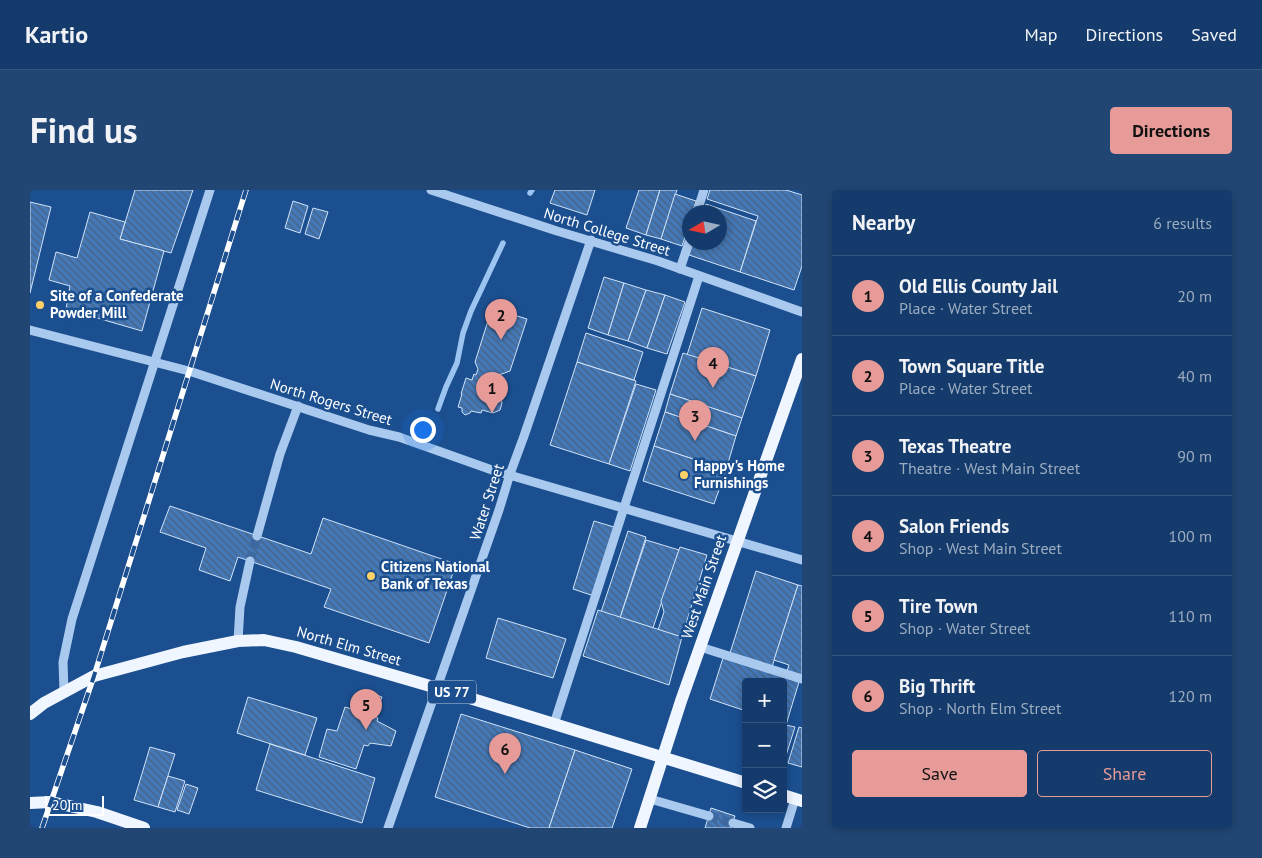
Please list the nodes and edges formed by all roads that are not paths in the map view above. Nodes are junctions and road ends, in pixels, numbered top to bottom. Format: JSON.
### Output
{"nodes":[{"id":1,"x":210,"y":190,"type":"edge"},
{"id":2,"x":431,"y":190,"type":"edge"},
{"id":3,"x":704,"y":190,"type":"edge"},
{"id":4,"x":699,"y":205,"type":"edge"},
{"id":5,"x":591,"y":240,"type":"junction"},
{"id":6,"x":686,"y":250,"type":"edge"},
{"id":7,"x":680,"y":269,"type":"junction"},
{"id":8,"x":699,"y":276,"type":"junction"},
{"id":9,"x":802,"y":312,"type":"edge"},
{"id":10,"x":30,"y":330,"type":"edge"},
{"id":11,"x":802,"y":359,"type":"edge"},
{"id":12,"x":156,"y":362,"type":"junction"},
{"id":13,"x":298,"y":406,"type":"junction"},
{"id":14,"x":510,"y":474,"type":"junction"},
{"id":15,"x":625,"y":508,"type":"junction"},
{"id":16,"x":257,"y":536,"type":"tunnel mouth"},
{"id":17,"x":738,"y":540,"type":"junction"},
{"id":18,"x":802,"y":560,"type":"edge"},
{"id":19,"x":250,"y":561,"type":"tunnel mouth"},
{"id":20,"x":238,"y":641,"type":"junction"},
{"id":21,"x":700,"y":647,"type":"junction"},
{"id":22,"x":802,"y":679,"type":"edge"},
{"id":23,"x":437,"y":688,"type":"junction"},
{"id":24,"x":64,"y":692,"type":"junction"},
{"id":25,"x":30,"y":714,"type":"edge"},
{"id":26,"x":554,"y":724,"type":"junction"},
{"id":27,"x":663,"y":757,"type":"junction"},
{"id":28,"x":742,"y":783,"type":"edge"},
{"id":29,"x":650,"y":798,"type":"junction"},
{"id":30,"x":793,"y":799,"type":"edge"},
{"id":31,"x":30,"y":803,"type":"edge"},
{"id":32,"x":708,"y":816,"type":"tunnel mouth"},
{"id":33,"x":733,"y":823,"type":"dead end"},
{"id":34,"x":144,"y":828,"type":"edge"},
{"id":35,"x":388,"y":828,"type":"edge"},
{"id":36,"x":640,"y":828,"type":"edge"},
{"id":37,"x":750,"y":828,"type":"edge"},
{"id":38,"x":786,"y":828,"type":"edge"}],
"edges":[{"from":1,"to":12,"type":"street"},
{"from":2,"to":5,"type":"street","name":"North College Street"},
{"from":3,"to":4,"type":"street"},
{"from":5,"to":7,"type":"street","name":"North College Street"},
{"from":5,"to":14,"type":"street","name":"Water Street"},
{"from":6,"to":7,"type":"street"},
{"from":7,"to":8,"type":"street","name":"North College Street"},
{"from":8,"to":9,"type":"street","name":"North College Street"},
{"from":8,"to":15,"type":"street"},
{"from":10,"to":12,"type":"street","name":"North Rogers Street"},
{"from":11,"to":17,"type":"main road","name":"West Main Street"},
{"from":12,"to":13,"type":"street","name":"North Rogers Street"},
{"from":12,"to":24,"type":"street"},
{"from":13,"to":14,"type":"street","name":"North Rogers Street"},
{"from":13,"to":16,"type":"street"},
{"from":14,"to":15,"type":"street","name":"North Rogers Street"},
{"from":14,"to":23,"type":"street","name":"Water Street"},
{"from":15,"to":17,"type":"street","name":"North Rogers Street"},
{"from":15,"to":26,"type":"street"},
{"from":17,"to":18,"type":"street","name":"North Rogers Street"},
{"from":17,"to":21,"type":"main road","name":"West Main Street"},
{"from":19,"to":20,"type":"street"},
{"from":20,"to":23,"type":"main road","name":"North Elm Street","number":"US 77"},
{"from":20,"to":24,"type":"main road","name":"North Elm Street","number":"US 77"},
{"from":21,"to":22,"type":"street"},
{"from":21,"to":27,"type":"main road","name":"West Main Street"},
{"from":23,"to":26,"type":"main road","name":"North Elm Street","number":"US 77"},
{"from":23,"to":35,"type":"street","name":"Water Street"},
{"from":24,"to":25,"type":"main road","name":"North Elm Street","number":"US 77"},
{"from":26,"to":27,"type":"main road","name":"North Elm Street","number":"US 77"},
{"from":27,"to":28,"type":"main road","number":"US 77"},
{"from":27,"to":29,"type":"main road","name":"West Main Street"},
{"from":29,"to":32,"type":"street"},
{"from":29,"to":36,"type":"main road","name":"West Main Street"},
{"from":30,"to":38,"type":"street"},
{"from":31,"to":34,"type":"main road"},
{"from":33,"to":37,"type":"street"}]}
